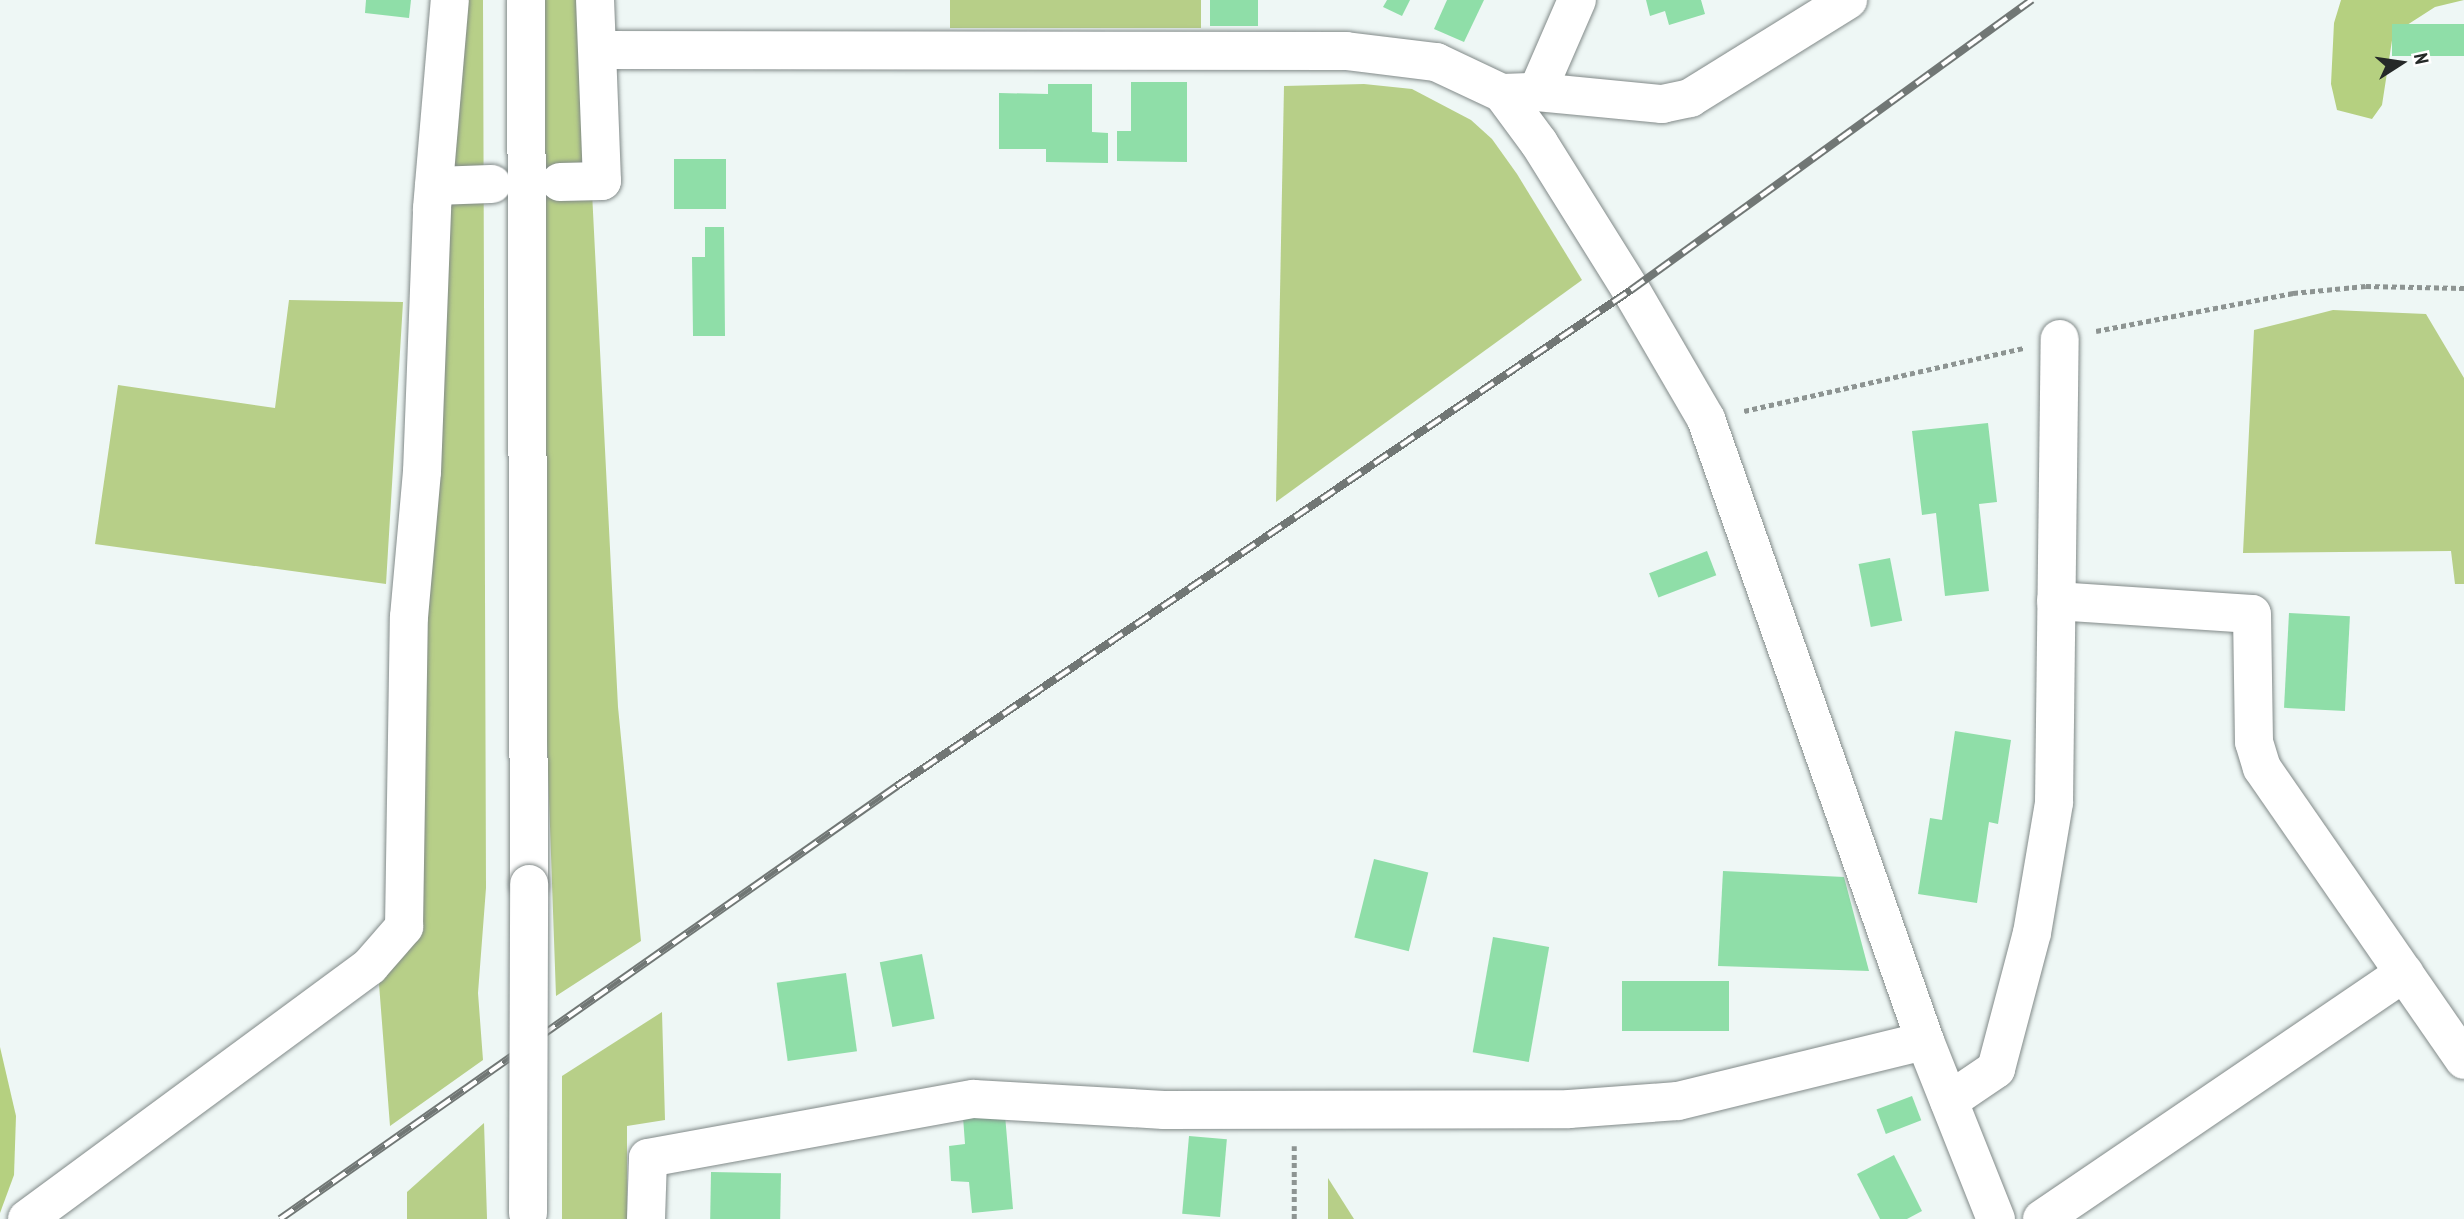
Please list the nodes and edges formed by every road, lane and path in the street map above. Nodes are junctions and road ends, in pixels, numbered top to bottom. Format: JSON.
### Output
{"nodes":[{"id":1,"x":450,"y":0,"type":"edge"},
{"id":2,"x":526,"y":0,"type":"edge"},
{"id":3,"x":595,"y":0,"type":"edge"},
{"id":4,"x":1577,"y":0,"type":"edge"},
{"id":5,"x":1848,"y":0,"type":"edge"},
{"id":6,"x":599,"y":50,"type":"junction"},
{"id":7,"x":1519,"y":93,"type":"junction"},
{"id":8,"x":560,"y":182,"type":"dead end"},
{"id":9,"x":492,"y":184,"type":"dead end"},
{"id":10,"x":434,"y":186,"type":"junction"},
{"id":11,"x":2060,"y":340,"type":"dead end"},
{"id":12,"x":2056,"y":601,"type":"junction"},
{"id":13,"x":2404,"y":973,"type":"junction"},
{"id":14,"x":1925,"y":1041,"type":"junction"},
{"id":15,"x":2464,"y":1060,"type":"edge"},
{"id":16,"x":1949,"y":1101,"type":"junction"},
{"id":17,"x":1294,"y":1107,"type":"junction"},
{"id":18,"x":528,"y":1216,"type":"edge"},
{"id":19,"x":27,"y":1219,"type":"edge"},
{"id":20,"x":646,"y":1219,"type":"edge"},
{"id":21,"x":1294,"y":1219,"type":"edge"},
{"id":22,"x":1996,"y":1219,"type":"edge"},
{"id":23,"x":2042,"y":1219,"type":"edge"}],
"edges":[{"from":1,"to":10,"type":"street"},
{"from":2,"to":18,"type":"street","bridge":true},
{"from":3,"to":6,"type":"street"},
{"from":4,"to":7,"type":"street"},
{"from":5,"to":7,"type":"street"},
{"from":6,"to":7,"type":"street"},
{"from":6,"to":8,"type":"street"},
{"from":7,"to":14,"type":"street"},
{"from":9,"to":10,"type":"street"},
{"from":10,"to":19,"type":"street"},
{"from":11,"to":12,"type":"street"},
{"from":12,"to":13,"type":"street"},
{"from":12,"to":16,"type":"street"},
{"from":13,"to":15,"type":"street"},
{"from":13,"to":23,"type":"street"},
{"from":14,"to":16,"type":"street"},
{"from":14,"to":17,"type":"street"},
{"from":16,"to":22,"type":"street"},
{"from":17,"to":20,"type":"street"},
{"from":17,"to":21,"type":"path"}]}
